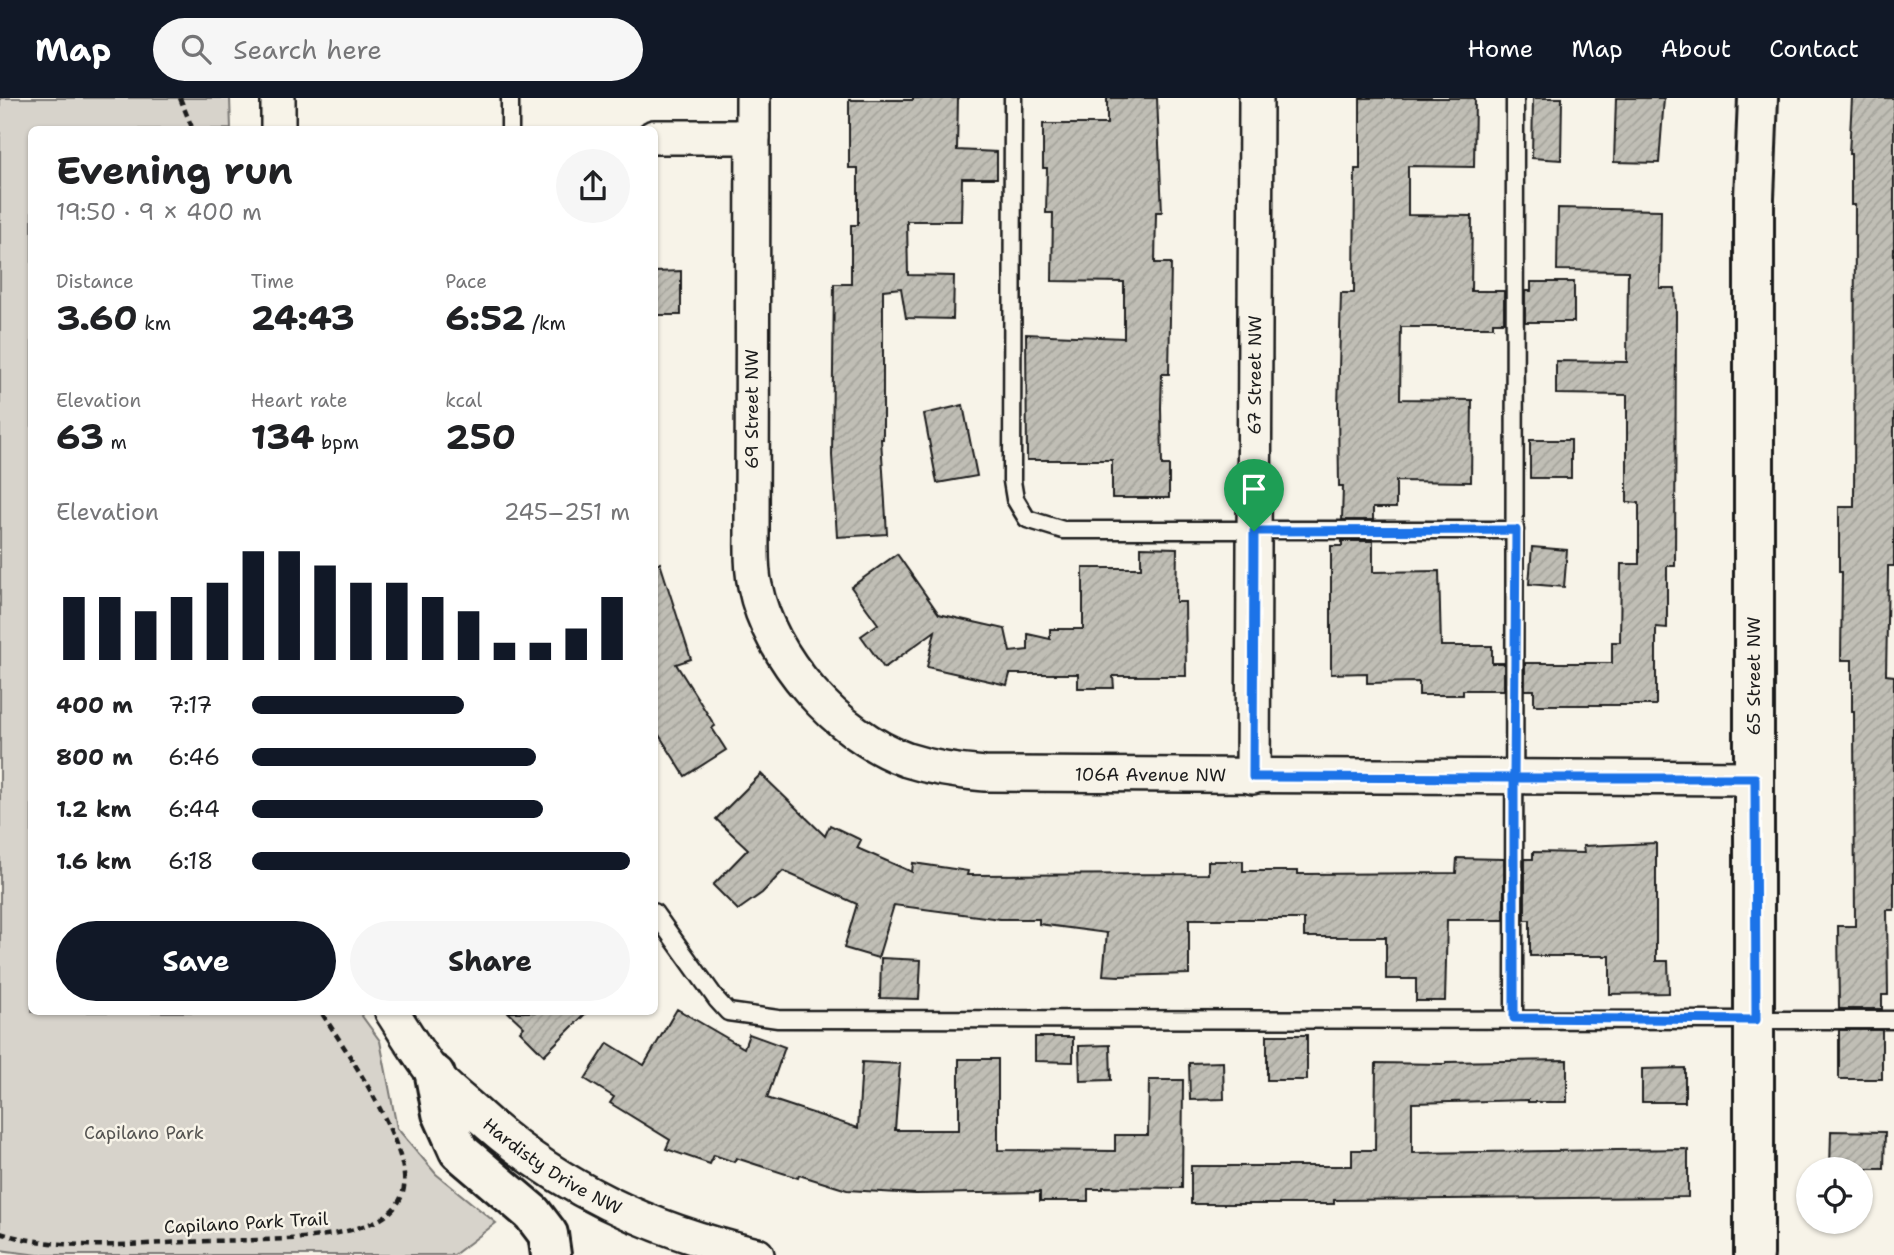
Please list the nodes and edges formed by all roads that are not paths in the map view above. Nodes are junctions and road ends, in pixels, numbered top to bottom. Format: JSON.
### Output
{"nodes":[{"id":1,"x":278,"y":98,"type":"edge"},
{"id":2,"x":510,"y":98,"type":"edge"},
{"id":3,"x":753,"y":98,"type":"edge"},
{"id":4,"x":1013,"y":98,"type":"edge"},
{"id":5,"x":1256,"y":98,"type":"edge"},
{"id":6,"x":1515,"y":98,"type":"edge"},
{"id":7,"x":1758,"y":98,"type":"edge"},
{"id":8,"x":278,"y":126,"type":"edge"},
{"id":9,"x":510,"y":126,"type":"edge"},
{"id":10,"x":658,"y":137,"type":"edge"},
{"id":11,"x":752,"y":137,"type":"junction"},
{"id":12,"x":1516,"y":530,"type":"junction"},
{"id":13,"x":1254,"y":531,"type":"junction"},
{"id":14,"x":819,"y":702,"type":"joint"},
{"id":15,"x":1253,"y":777,"type":"junction"},
{"id":16,"x":1514,"y":778,"type":"junction"},
{"id":17,"x":1755,"y":778,"type":"junction"},
{"id":18,"x":658,"y":918,"type":"edge"},
{"id":19,"x":393,"y":1015,"type":"edge"},
{"id":20,"x":1514,"y":1018,"type":"junction"},
{"id":21,"x":1756,"y":1020,"type":"junction"},
{"id":22,"x":1894,"y":1020,"type":"edge"},
{"id":23,"x":435,"y":1075,"type":"junction"},
{"id":24,"x":551,"y":1255,"type":"edge"},
{"id":25,"x":757,"y":1255,"type":"edge"},
{"id":26,"x":1754,"y":1255,"type":"edge"}],
"edges":[{"from":1,"to":8,"type":"street"},
{"from":2,"to":9,"type":"lane"},
{"from":3,"to":11,"type":"street","name":"69 Street NW"},
{"from":4,"to":13,"type":"lane"},
{"from":5,"to":13,"type":"street","name":"67 Street NW"},
{"from":6,"to":12,"type":"lane"},
{"from":7,"to":17,"type":"street","name":"65 Street NW"},
{"from":10,"to":11,"type":"street"},
{"from":11,"to":14,"type":"street","name":"69 Street NW"},
{"from":12,"to":13,"type":"lane"},
{"from":12,"to":16,"type":"lane"},
{"from":13,"to":15,"type":"street","name":"67 Street NW"},
{"from":14,"to":15,"type":"street","name":"106A Avenue NW"},
{"from":15,"to":16,"type":"street","name":"106A Avenue NW"},
{"from":16,"to":17,"type":"street","name":"106A Avenue NW"},
{"from":16,"to":20,"type":"lane"},
{"from":17,"to":21,"type":"street","name":"65 Street NW"},
{"from":18,"to":20,"type":"lane"},
{"from":19,"to":23,"type":"street","name":"Hardisty Drive NW"},
{"from":20,"to":21,"type":"lane"},
{"from":21,"to":22,"type":"lane"},
{"from":21,"to":26,"type":"street","name":"65 Street NW"},
{"from":23,"to":24,"type":"street"},
{"from":23,"to":25,"type":"street","name":"Hardisty Drive NW"}]}
